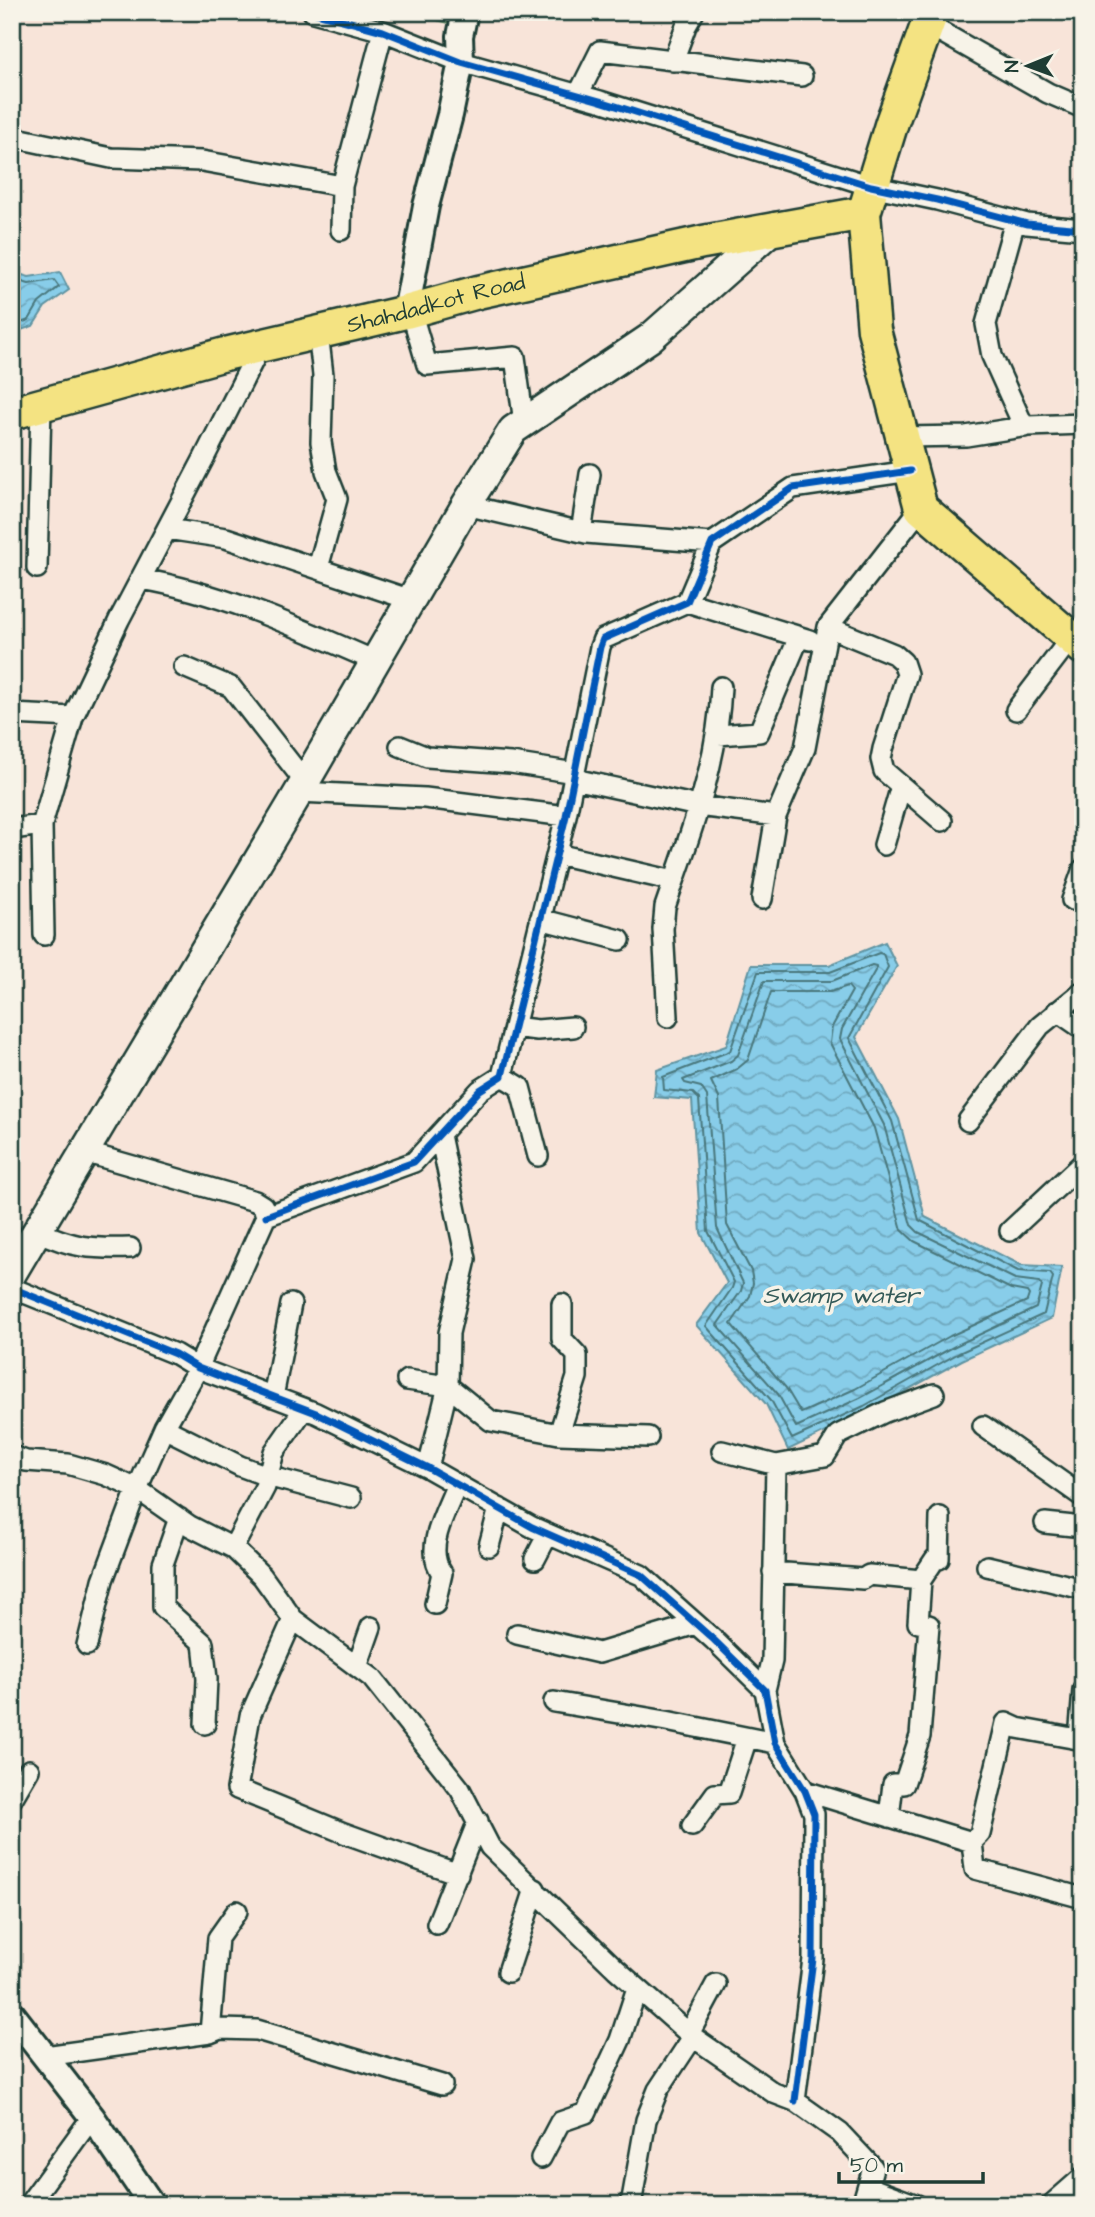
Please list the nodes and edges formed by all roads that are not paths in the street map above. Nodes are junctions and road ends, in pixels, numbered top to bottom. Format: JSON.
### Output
{"nodes":[{"id":1,"x":313,"y":12,"type":"edge"},
{"id":2,"x":465,"y":12,"type":"edge"},
{"id":3,"x":694,"y":12,"type":"edge"},
{"id":4,"x":930,"y":18,"type":"edge"},
{"id":5,"x":383,"y":31,"type":"junction"},
{"id":6,"x":673,"y":61,"type":"junction"},
{"id":7,"x":461,"y":62,"type":"junction"},
{"id":8,"x":802,"y":76,"type":"dead end"},
{"id":9,"x":578,"y":95,"type":"junction"},
{"id":10,"x":1083,"y":108,"type":"edge"},
{"id":11,"x":12,"y":137,"type":"edge"},
{"id":12,"x":342,"y":187,"type":"junction"},
{"id":13,"x":867,"y":200,"type":"junction"},
{"id":14,"x":1015,"y":221,"type":"junction"},
{"id":15,"x":775,"y":227,"type":"junction"},
{"id":16,"x":1083,"y":229,"type":"edge"},
{"id":17,"x":341,"y":230,"type":"dead end"},
{"id":18,"x":409,"y":312,"type":"junction"},
{"id":19,"x":318,"y":332,"type":"junction"},
{"id":20,"x":261,"y":345,"type":"junction"},
{"id":21,"x":27,"y":409,"type":"edge"},
{"id":22,"x":524,"y":423,"type":"junction"},
{"id":23,"x":1083,"y":424,"type":"edge"},
{"id":24,"x":1024,"y":427,"type":"junction"},
{"id":25,"x":902,"y":437,"type":"junction"},
{"id":26,"x":910,"y":471,"type":"junction"},
{"id":27,"x":590,"y":474,"type":"dead end"},
{"id":28,"x":467,"y":505,"type":"junction"},
{"id":29,"x":921,"y":508,"type":"junction"},
{"id":30,"x":167,"y":529,"type":"junction"},
{"id":31,"x":581,"y":532,"type":"junction"},
{"id":32,"x":712,"y":543,"type":"junction"},
{"id":33,"x":37,"y":568,"type":"dead end"},
{"id":34,"x":318,"y":568,"type":"junction"},
{"id":35,"x":141,"y":579,"type":"junction"},
{"id":36,"x":411,"y":600,"type":"junction"},
{"id":37,"x":687,"y":602,"type":"junction"},
{"id":38,"x":826,"y":636,"type":"junction"},
{"id":39,"x":799,"y":637,"type":"junction"},
{"id":40,"x":1077,"y":643,"type":"edge"},
{"id":41,"x":375,"y":661,"type":"junction"},
{"id":42,"x":184,"y":667,"type":"dead end"},
{"id":43,"x":722,"y":687,"type":"dead end"},
{"id":44,"x":1016,"y":710,"type":"dead end"},
{"id":45,"x":12,"y":714,"type":"edge"},
{"id":46,"x":73,"y":717,"type":"junction"},
{"id":47,"x":718,"y":735,"type":"junction"},
{"id":48,"x":400,"y":746,"type":"dead end"},
{"id":49,"x":574,"y":776,"type":"junction"},
{"id":50,"x":901,"y":786,"type":"junction"},
{"id":51,"x":302,"y":787,"type":"junction"},
{"id":52,"x":698,"y":806,"type":"junction"},
{"id":53,"x":566,"y":816,"type":"junction"},
{"id":54,"x":776,"y":816,"type":"junction"},
{"id":55,"x":942,"y":821,"type":"dead end"},
{"id":56,"x":42,"y":825,"type":"junction"},
{"id":57,"x":12,"y":829,"type":"edge"},
{"id":58,"x":884,"y":845,"type":"dead end"},
{"id":59,"x":557,"y":854,"type":"junction"},
{"id":60,"x":1083,"y":869,"type":"edge"},
{"id":61,"x":674,"y":881,"type":"junction"},
{"id":62,"x":762,"y":899,"type":"dead end"},
{"id":63,"x":1072,"y":900,"type":"dead end"},
{"id":64,"x":540,"y":919,"type":"junction"},
{"id":65,"x":44,"y":935,"type":"dead end"},
{"id":66,"x":620,"y":940,"type":"dead end"},
{"id":67,"x":1083,"y":991,"type":"edge"},
{"id":68,"x":1057,"y":1012,"type":"junction"},
{"id":69,"x":668,"y":1017,"type":"dead end"},
{"id":70,"x":514,"y":1027,"type":"junction"},
{"id":71,"x":573,"y":1027,"type":"dead end"},
{"id":72,"x":1083,"y":1029,"type":"edge"},
{"id":73,"x":502,"y":1076,"type":"junction"},
{"id":74,"x":968,"y":1121,"type":"dead end"},
{"id":75,"x":440,"y":1135,"type":"junction"},
{"id":76,"x":84,"y":1152,"type":"junction"},
{"id":77,"x":538,"y":1156,"type":"dead end"},
{"id":78,"x":1083,"y":1163,"type":"edge"},
{"id":79,"x":266,"y":1216,"type":"junction"},
{"id":80,"x":37,"y":1231,"type":"junction"},
{"id":81,"x":1010,"y":1231,"type":"dead end"},
{"id":82,"x":130,"y":1248,"type":"dead end"},
{"id":83,"x":12,"y":1273,"type":"edge"},
{"id":84,"x":12,"y":1288,"type":"edge"},
{"id":85,"x":291,"y":1304,"type":"dead end"},
{"id":86,"x":562,"y":1304,"type":"dead end"},
{"id":87,"x":198,"y":1368,"type":"junction"},
{"id":88,"x":407,"y":1380,"type":"dead end"},
{"id":89,"x":448,"y":1386,"type":"junction"},
{"id":90,"x":933,"y":1394,"type":"dead end"},
{"id":91,"x":273,"y":1397,"type":"junction"},
{"id":92,"x":304,"y":1409,"type":"junction"},
{"id":93,"x":983,"y":1426,"type":"dead end"},
{"id":94,"x":164,"y":1428,"type":"junction"},
{"id":95,"x":559,"y":1434,"type":"junction"},
{"id":96,"x":648,"y":1437,"type":"dead end"},
{"id":97,"x":722,"y":1451,"type":"dead end"},
{"id":98,"x":12,"y":1457,"type":"edge"},
{"id":99,"x":776,"y":1465,"type":"junction"},
{"id":100,"x":428,"y":1468,"type":"junction"},
{"id":101,"x":268,"y":1476,"type":"junction"},
{"id":102,"x":457,"y":1484,"type":"junction"},
{"id":103,"x":137,"y":1489,"type":"junction"},
{"id":104,"x":1083,"y":1497,"type":"edge"},
{"id":105,"x":351,"y":1498,"type":"dead end"},
{"id":106,"x":499,"y":1508,"type":"junction"},
{"id":107,"x":940,"y":1517,"type":"dead end"},
{"id":108,"x":178,"y":1518,"type":"junction"},
{"id":109,"x":1045,"y":1523,"type":"dead end"},
{"id":110,"x":1083,"y":1527,"type":"edge"},
{"id":111,"x":548,"y":1534,"type":"junction"},
{"id":112,"x":489,"y":1546,"type":"dead end"},
{"id":113,"x":233,"y":1548,"type":"junction"},
{"id":114,"x":535,"y":1559,"type":"dead end"},
{"id":115,"x":987,"y":1566,"type":"dead end"},
{"id":116,"x":773,"y":1572,"type":"junction"},
{"id":117,"x":920,"y":1580,"type":"junction"},
{"id":118,"x":1083,"y":1589,"type":"edge"},
{"id":119,"x":435,"y":1604,"type":"dead end"},
{"id":120,"x":293,"y":1619,"type":"junction"},
{"id":121,"x":696,"y":1624,"type":"junction"},
{"id":122,"x":371,"y":1627,"type":"dead end"},
{"id":123,"x":517,"y":1634,"type":"dead end"},
{"id":124,"x":87,"y":1645,"type":"dead end"},
{"id":125,"x":357,"y":1667,"type":"junction"},
{"id":126,"x":765,"y":1690,"type":"junction"},
{"id":127,"x":1083,"y":1690,"type":"edge"},
{"id":128,"x":554,"y":1703,"type":"dead end"},
{"id":129,"x":205,"y":1724,"type":"dead end"},
{"id":130,"x":747,"y":1738,"type":"junction"},
{"id":131,"x":1081,"y":1739,"type":"edge"},
{"id":132,"x":775,"y":1743,"type":"junction"},
{"id":133,"x":29,"y":1770,"type":"dead end"},
{"id":134,"x":805,"y":1791,"type":"junction"},
{"id":135,"x":12,"y":1799,"type":"edge"},
{"id":136,"x":889,"y":1817,"type":"junction"},
{"id":137,"x":478,"y":1821,"type":"junction"},
{"id":138,"x":692,"y":1826,"type":"dead end"},
{"id":139,"x":972,"y":1842,"type":"junction"},
{"id":140,"x":458,"y":1874,"type":"junction"},
{"id":141,"x":535,"y":1889,"type":"junction"},
{"id":142,"x":1083,"y":1898,"type":"edge"},
{"id":143,"x":237,"y":1911,"type":"dead end"},
{"id":144,"x":438,"y":1924,"type":"dead end"},
{"id":145,"x":508,"y":1972,"type":"dead end"},
{"id":146,"x":716,"y":1984,"type":"dead end"},
{"id":147,"x":637,"y":1988,"type":"junction"},
{"id":148,"x":12,"y":2014,"type":"edge"},
{"id":149,"x":210,"y":2033,"type":"junction"},
{"id":150,"x":691,"y":2036,"type":"junction"},
{"id":151,"x":44,"y":2056,"type":"junction"},
{"id":152,"x":442,"y":2085,"type":"dead end"},
{"id":153,"x":795,"y":2101,"type":"junction"},
{"id":154,"x":92,"y":2117,"type":"junction"},
{"id":155,"x":541,"y":2158,"type":"dead end"},
{"id":156,"x":1083,"y":2177,"type":"edge"},
{"id":157,"x":865,"y":2196,"type":"edge"},
{"id":158,"x":28,"y":2205,"type":"edge"},
{"id":159,"x":152,"y":2205,"type":"edge"},
{"id":160,"x":631,"y":2205,"type":"edge"},
{"id":161,"x":917,"y":2205,"type":"edge"},
{"id":162,"x":1051,"y":2205,"type":"edge"}],
"edges":[{"from":1,"to":5,"type":"street"},
{"from":2,"to":7,"type":"street"},
{"from":3,"to":6,"type":"street"},
{"from":4,"to":10,"type":"street"},
{"from":4,"to":13,"type":"main road"},
{"from":5,"to":7,"type":"street"},
{"from":5,"to":12,"type":"street"},
{"from":6,"to":8,"type":"street"},
{"from":6,"to":9,"type":"street"},
{"from":7,"to":9,"type":"street"},
{"from":7,"to":18,"type":"street"},
{"from":9,"to":13,"type":"street"},
{"from":11,"to":12,"type":"street"},
{"from":12,"to":17,"type":"street"},
{"from":13,"to":14,"type":"street"},
{"from":13,"to":15,"type":"main road","name":"Shahdadkot Road"},
{"from":13,"to":25,"type":"main road"},
{"from":14,"to":16,"type":"street"},
{"from":14,"to":24,"type":"street"},
{"from":15,"to":18,"type":"main road","name":"Shahdadkot Road"},
{"from":15,"to":22,"type":"main road"},
{"from":18,"to":19,"type":"main road","name":"Shahdadkot Road"},
{"from":18,"to":22,"type":"street"},
{"from":19,"to":20,"type":"main road","name":"Shahdadkot Road"},
{"from":19,"to":34,"type":"street"},
{"from":20,"to":21,"type":"main road","name":"Shahdadkot Road"},
{"from":20,"to":30,"type":"street"},
{"from":21,"to":33,"type":"street"},
{"from":22,"to":28,"type":"main road"},
{"from":23,"to":24,"type":"street"},
{"from":24,"to":25,"type":"street"},
{"from":25,"to":26,"type":"main road"},
{"from":26,"to":29,"type":"main road"},
{"from":26,"to":32,"type":"street"},
{"from":27,"to":31,"type":"street"},
{"from":28,"to":31,"type":"street"},
{"from":28,"to":36,"type":"main road"},
{"from":29,"to":38,"type":"street"},
{"from":29,"to":40,"type":"main road"},
{"from":30,"to":34,"type":"street"},
{"from":30,"to":35,"type":"street"},
{"from":31,"to":32,"type":"street"},
{"from":32,"to":37,"type":"street"},
{"from":34,"to":36,"type":"street"},
{"from":35,"to":41,"type":"street"},
{"from":35,"to":46,"type":"street"},
{"from":36,"to":41,"type":"main road"},
{"from":37,"to":39,"type":"street"},
{"from":37,"to":49,"type":"street"},
{"from":38,"to":39,"type":"street"},
{"from":38,"to":50,"type":"street"},
{"from":38,"to":54,"type":"street"},
{"from":39,"to":47,"type":"street"},
{"from":40,"to":44,"type":"street"},
{"from":41,"to":51,"type":"main road"},
{"from":42,"to":51,"type":"street"},
{"from":43,"to":47,"type":"street"},
{"from":45,"to":46,"type":"street"},
{"from":46,"to":56,"type":"street"},
{"from":47,"to":52,"type":"street"},
{"from":48,"to":49,"type":"street"},
{"from":49,"to":52,"type":"street"},
{"from":49,"to":53,"type":"street"},
{"from":50,"to":55,"type":"street"},
{"from":50,"to":58,"type":"street"},
{"from":51,"to":53,"type":"street"},
{"from":51,"to":76,"type":"main road"},
{"from":52,"to":54,"type":"street"},
{"from":52,"to":61,"type":"street"},
{"from":53,"to":59,"type":"street"},
{"from":54,"to":62,"type":"street"},
{"from":56,"to":57,"type":"street"},
{"from":56,"to":65,"type":"street"},
{"from":59,"to":61,"type":"street"},
{"from":59,"to":64,"type":"street"},
{"from":60,"to":63,"type":"street"},
{"from":61,"to":69,"type":"street"},
{"from":64,"to":66,"type":"street"},
{"from":64,"to":70,"type":"street"},
{"from":67,"to":68,"type":"street"},
{"from":68,"to":72,"type":"street"},
{"from":68,"to":74,"type":"street"},
{"from":70,"to":71,"type":"street"},
{"from":70,"to":73,"type":"street"},
{"from":73,"to":75,"type":"street"},
{"from":73,"to":77,"type":"street"},
{"from":75,"to":79,"type":"street"},
{"from":75,"to":89,"type":"street"},
{"from":76,"to":79,"type":"street"},
{"from":76,"to":80,"type":"main road"},
{"from":78,"to":81,"type":"street"},
{"from":79,"to":87,"type":"street"},
{"from":80,"to":82,"type":"street"},
{"from":80,"to":83,"type":"main road"},
{"from":84,"to":87,"type":"street"},
{"from":85,"to":91,"type":"street"},
{"from":86,"to":95,"type":"street"},
{"from":87,"to":91,"type":"street"},
{"from":87,"to":94,"type":"street"},
{"from":88,"to":89,"type":"street"},
{"from":89,"to":95,"type":"street"},
{"from":89,"to":100,"type":"street"},
{"from":90,"to":99,"type":"street"},
{"from":91,"to":92,"type":"street"},
{"from":92,"to":100,"type":"street"},
{"from":92,"to":101,"type":"street"},
{"from":93,"to":104,"type":"street"},
{"from":94,"to":101,"type":"street"},
{"from":94,"to":103,"type":"street"},
{"from":95,"to":96,"type":"street"},
{"from":97,"to":99,"type":"street"},
{"from":98,"to":103,"type":"street"},
{"from":99,"to":116,"type":"street"},
{"from":100,"to":102,"type":"street"},
{"from":101,"to":105,"type":"street"},
{"from":101,"to":113,"type":"street"},
{"from":102,"to":106,"type":"street"},
{"from":102,"to":119,"type":"street"},
{"from":103,"to":108,"type":"street"},
{"from":103,"to":124,"type":"street"},
{"from":106,"to":111,"type":"street"},
{"from":106,"to":112,"type":"street"},
{"from":107,"to":117,"type":"street"},
{"from":108,"to":113,"type":"street"},
{"from":108,"to":129,"type":"street"},
{"from":109,"to":110,"type":"street"},
{"from":111,"to":114,"type":"street"},
{"from":111,"to":121,"type":"street"},
{"from":113,"to":120,"type":"street"},
{"from":115,"to":118,"type":"street"},
{"from":116,"to":117,"type":"street"},
{"from":116,"to":126,"type":"street"},
{"from":117,"to":136,"type":"street"},
{"from":120,"to":125,"type":"street"},
{"from":120,"to":140,"type":"street"},
{"from":121,"to":123,"type":"street"},
{"from":121,"to":126,"type":"street"},
{"from":122,"to":125,"type":"street"},
{"from":125,"to":137,"type":"street"},
{"from":126,"to":132,"type":"street"},
{"from":127,"to":131,"type":"street"},
{"from":128,"to":130,"type":"street"},
{"from":130,"to":132,"type":"street"},
{"from":130,"to":138,"type":"street"},
{"from":131,"to":139,"type":"street"},
{"from":132,"to":134,"type":"street"},
{"from":133,"to":135,"type":"street"},
{"from":134,"to":136,"type":"street"},
{"from":134,"to":153,"type":"street"},
{"from":136,"to":139,"type":"street"},
{"from":137,"to":140,"type":"street"},
{"from":137,"to":141,"type":"street"},
{"from":139,"to":142,"type":"street"},
{"from":140,"to":144,"type":"street"},
{"from":141,"to":145,"type":"street"},
{"from":141,"to":147,"type":"street"},
{"from":143,"to":149,"type":"street"},
{"from":146,"to":150,"type":"street"},
{"from":147,"to":150,"type":"street"},
{"from":147,"to":155,"type":"street"},
{"from":148,"to":151,"type":"street"},
{"from":149,"to":151,"type":"street"},
{"from":149,"to":152,"type":"street"},
{"from":150,"to":153,"type":"street"},
{"from":150,"to":160,"type":"street"},
{"from":151,"to":154,"type":"street"},
{"from":153,"to":157,"type":"street"},
{"from":154,"to":158,"type":"street"},
{"from":154,"to":159,"type":"street"},
{"from":156,"to":162,"type":"street"},
{"from":157,"to":161,"type":"street"}]}
